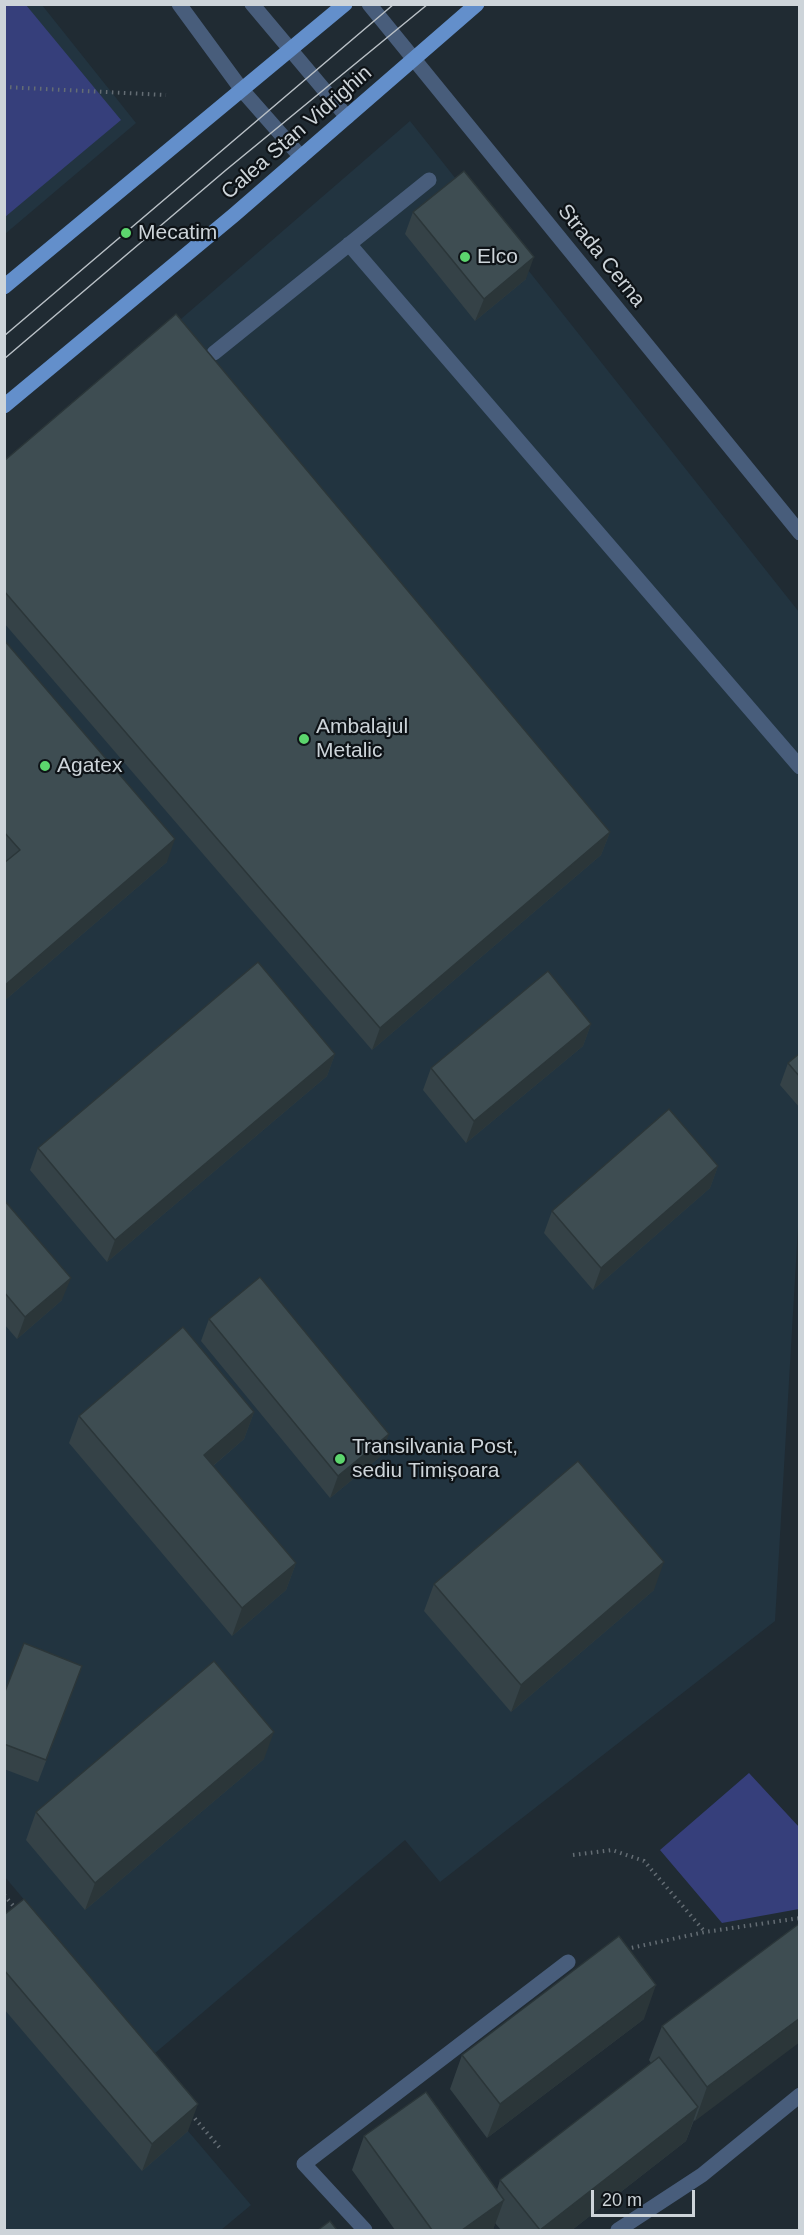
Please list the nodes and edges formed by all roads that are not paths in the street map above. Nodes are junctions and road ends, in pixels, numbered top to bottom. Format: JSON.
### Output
{"nodes":[{"id":1,"x":179,"y":4,"type":"edge"},
{"id":2,"x":252,"y":4,"type":"edge"},
{"id":3,"x":345,"y":4,"type":"edge"},
{"id":4,"x":369,"y":4,"type":"edge"},
{"id":5,"x":477,"y":4,"type":"edge"},
{"id":6,"x":290,"y":50,"type":"junction"},
{"id":7,"x":414,"y":58,"type":"junction"},
{"id":8,"x":242,"y":90,"type":"junction"},
{"id":9,"x":347,"y":117,"type":"junction"},
{"id":10,"x":301,"y":157,"type":"junction"},
{"id":11,"x":429,"y":180,"type":"dead end"},
{"id":12,"x":349,"y":244,"type":"junction"},
{"id":13,"x":4,"y":287,"type":"edge"},
{"id":14,"x":214,"y":353,"type":"dead end"},
{"id":15,"x":4,"y":406,"type":"edge"},
{"id":16,"x":800,"y":533,"type":"edge"},
{"id":17,"x":800,"y":767,"type":"edge"},
{"id":18,"x":568,"y":1962,"type":"dead end"},
{"id":19,"x":800,"y":2095,"type":"edge"},
{"id":20,"x":366,"y":2230,"type":"edge"},
{"id":21,"x":618,"y":2230,"type":"edge"}],
"edges":[{"from":1,"to":8,"type":"street"},
{"from":2,"to":6,"type":"street"},
{"from":3,"to":6,"type":"main road"},
{"from":4,"to":7,"type":"street","name":"Strada Cerna"},
{"from":5,"to":7,"type":"main road","name":"Calea Stan Vidrighin"},
{"from":6,"to":8,"type":"main road"},
{"from":6,"to":9,"type":"street"},
{"from":7,"to":9,"type":"main road","name":"Calea Stan Vidrighin"},
{"from":7,"to":16,"type":"street","name":"Strada Cerna"},
{"from":8,"to":10,"type":"street"},
{"from":8,"to":13,"type":"main road"},
{"from":9,"to":10,"type":"main road","name":"Calea Stan Vidrighin"},
{"from":10,"to":15,"type":"main road","name":"Calea Stan Vidrighin"},
{"from":11,"to":12,"type":"street"},
{"from":12,"to":14,"type":"street"},
{"from":12,"to":17,"type":"street"},
{"from":18,"to":20,"type":"street"},
{"from":19,"to":21,"type":"street"}]}
